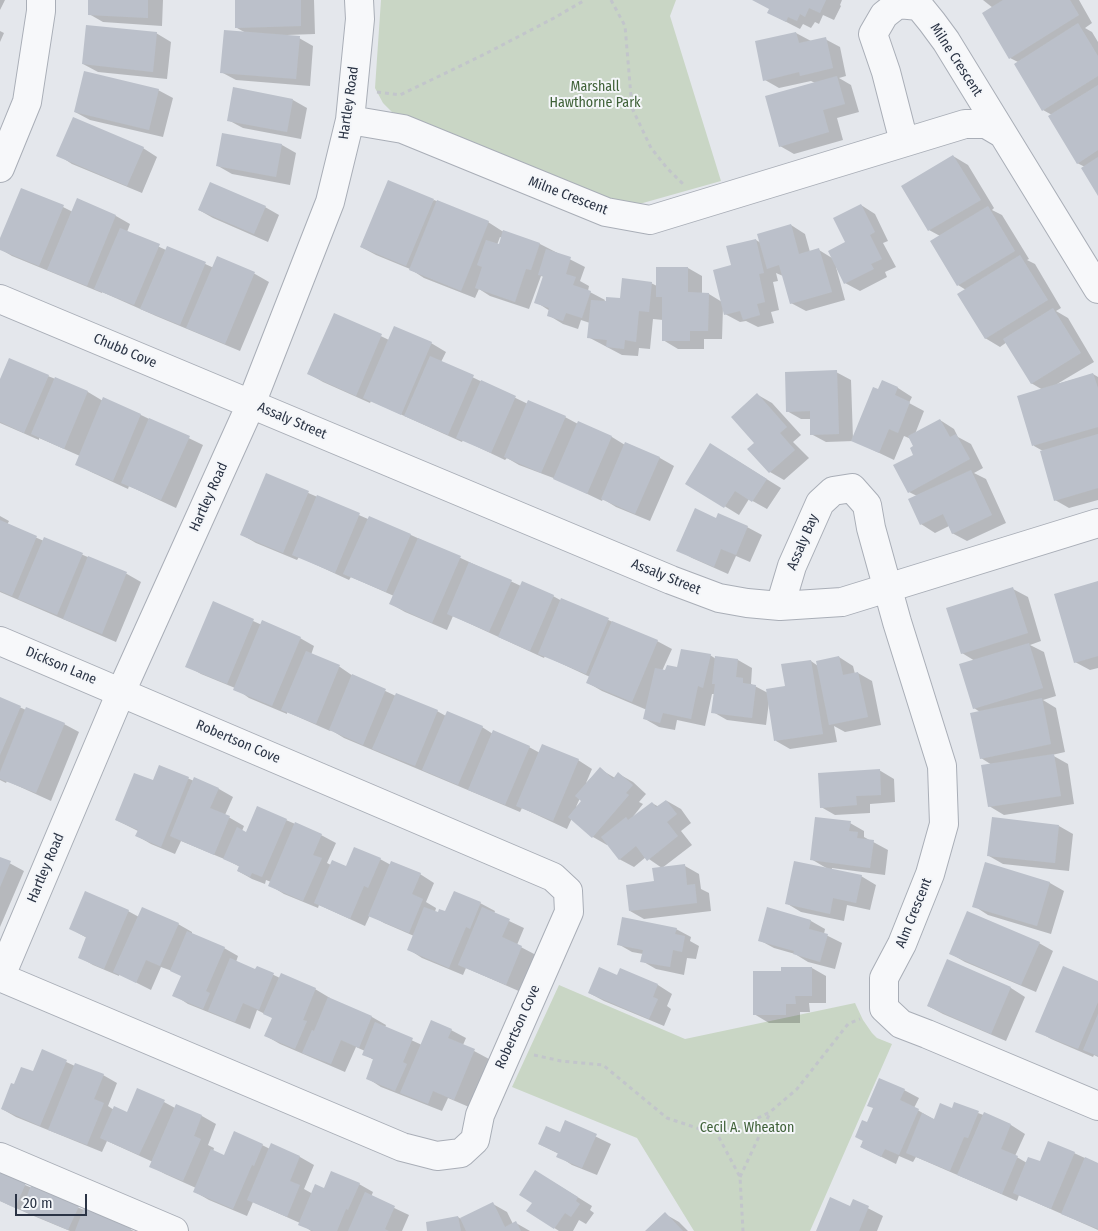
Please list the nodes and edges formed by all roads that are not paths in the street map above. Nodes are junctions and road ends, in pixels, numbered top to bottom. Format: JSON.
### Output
{"nodes":[{"id":1,"x":41,"y":0,"type":"edge"},
{"id":2,"x":359,"y":0,"type":"edge"},
{"id":3,"x":350,"y":120,"type":"junction"},
{"id":4,"x":1003,"y":134,"type":"junction"},
{"id":5,"x":904,"y":142,"type":"junction"},
{"id":6,"x":0,"y":168,"type":"edge"},
{"id":7,"x":1098,"y":289,"type":"edge"},
{"id":8,"x":0,"y":299,"type":"edge"},
{"id":9,"x":251,"y":404,"type":"junction"},
{"id":10,"x":1098,"y":523,"type":"edge"},
{"id":11,"x":888,"y":588,"type":"junction"},
{"id":12,"x":780,"y":606,"type":"junction"},
{"id":13,"x":0,"y":641,"type":"edge"},
{"id":14,"x":121,"y":692,"type":"junction"},
{"id":15,"x":0,"y":977,"type":"edge"},
{"id":16,"x":1098,"y":1106,"type":"edge"},
{"id":17,"x":0,"y":1157,"type":"edge"},
{"id":18,"x":174,"y":1231,"type":"edge"}],
"edges":[{"from":1,"to":6,"type":"street"},
{"from":2,"to":3,"type":"street","name":"Hartley Road"},
{"from":3,"to":5,"type":"street","name":"Milne Crescent"},
{"from":3,"to":9,"type":"street","name":"Hartley Road"},
{"from":4,"to":5,"type":"street","name":"Milne Crescent"},
{"from":4,"to":5,"type":"street","name":"Milne Crescent"},
{"from":4,"to":7,"type":"street","name":"Milne Crescent"},
{"from":8,"to":9,"type":"street","name":"Chubb Cove"},
{"from":9,"to":12,"type":"street","name":"Assaly Street"},
{"from":9,"to":14,"type":"street","name":"Hartley Road"},
{"from":10,"to":11,"type":"street","name":"Assaly Street"},
{"from":11,"to":12,"type":"street","name":"Assaly Street"},
{"from":11,"to":12,"type":"street","name":"Assaly Bay"},
{"from":11,"to":16,"type":"street","name":"Alm Crescent"},
{"from":13,"to":14,"type":"street","name":"Dickson Lane"},
{"from":14,"to":15,"type":"street","name":"Hartley Road"},
{"from":14,"to":15,"type":"street","name":"Robertson Cove"},
{"from":17,"to":18,"type":"street"}]}
